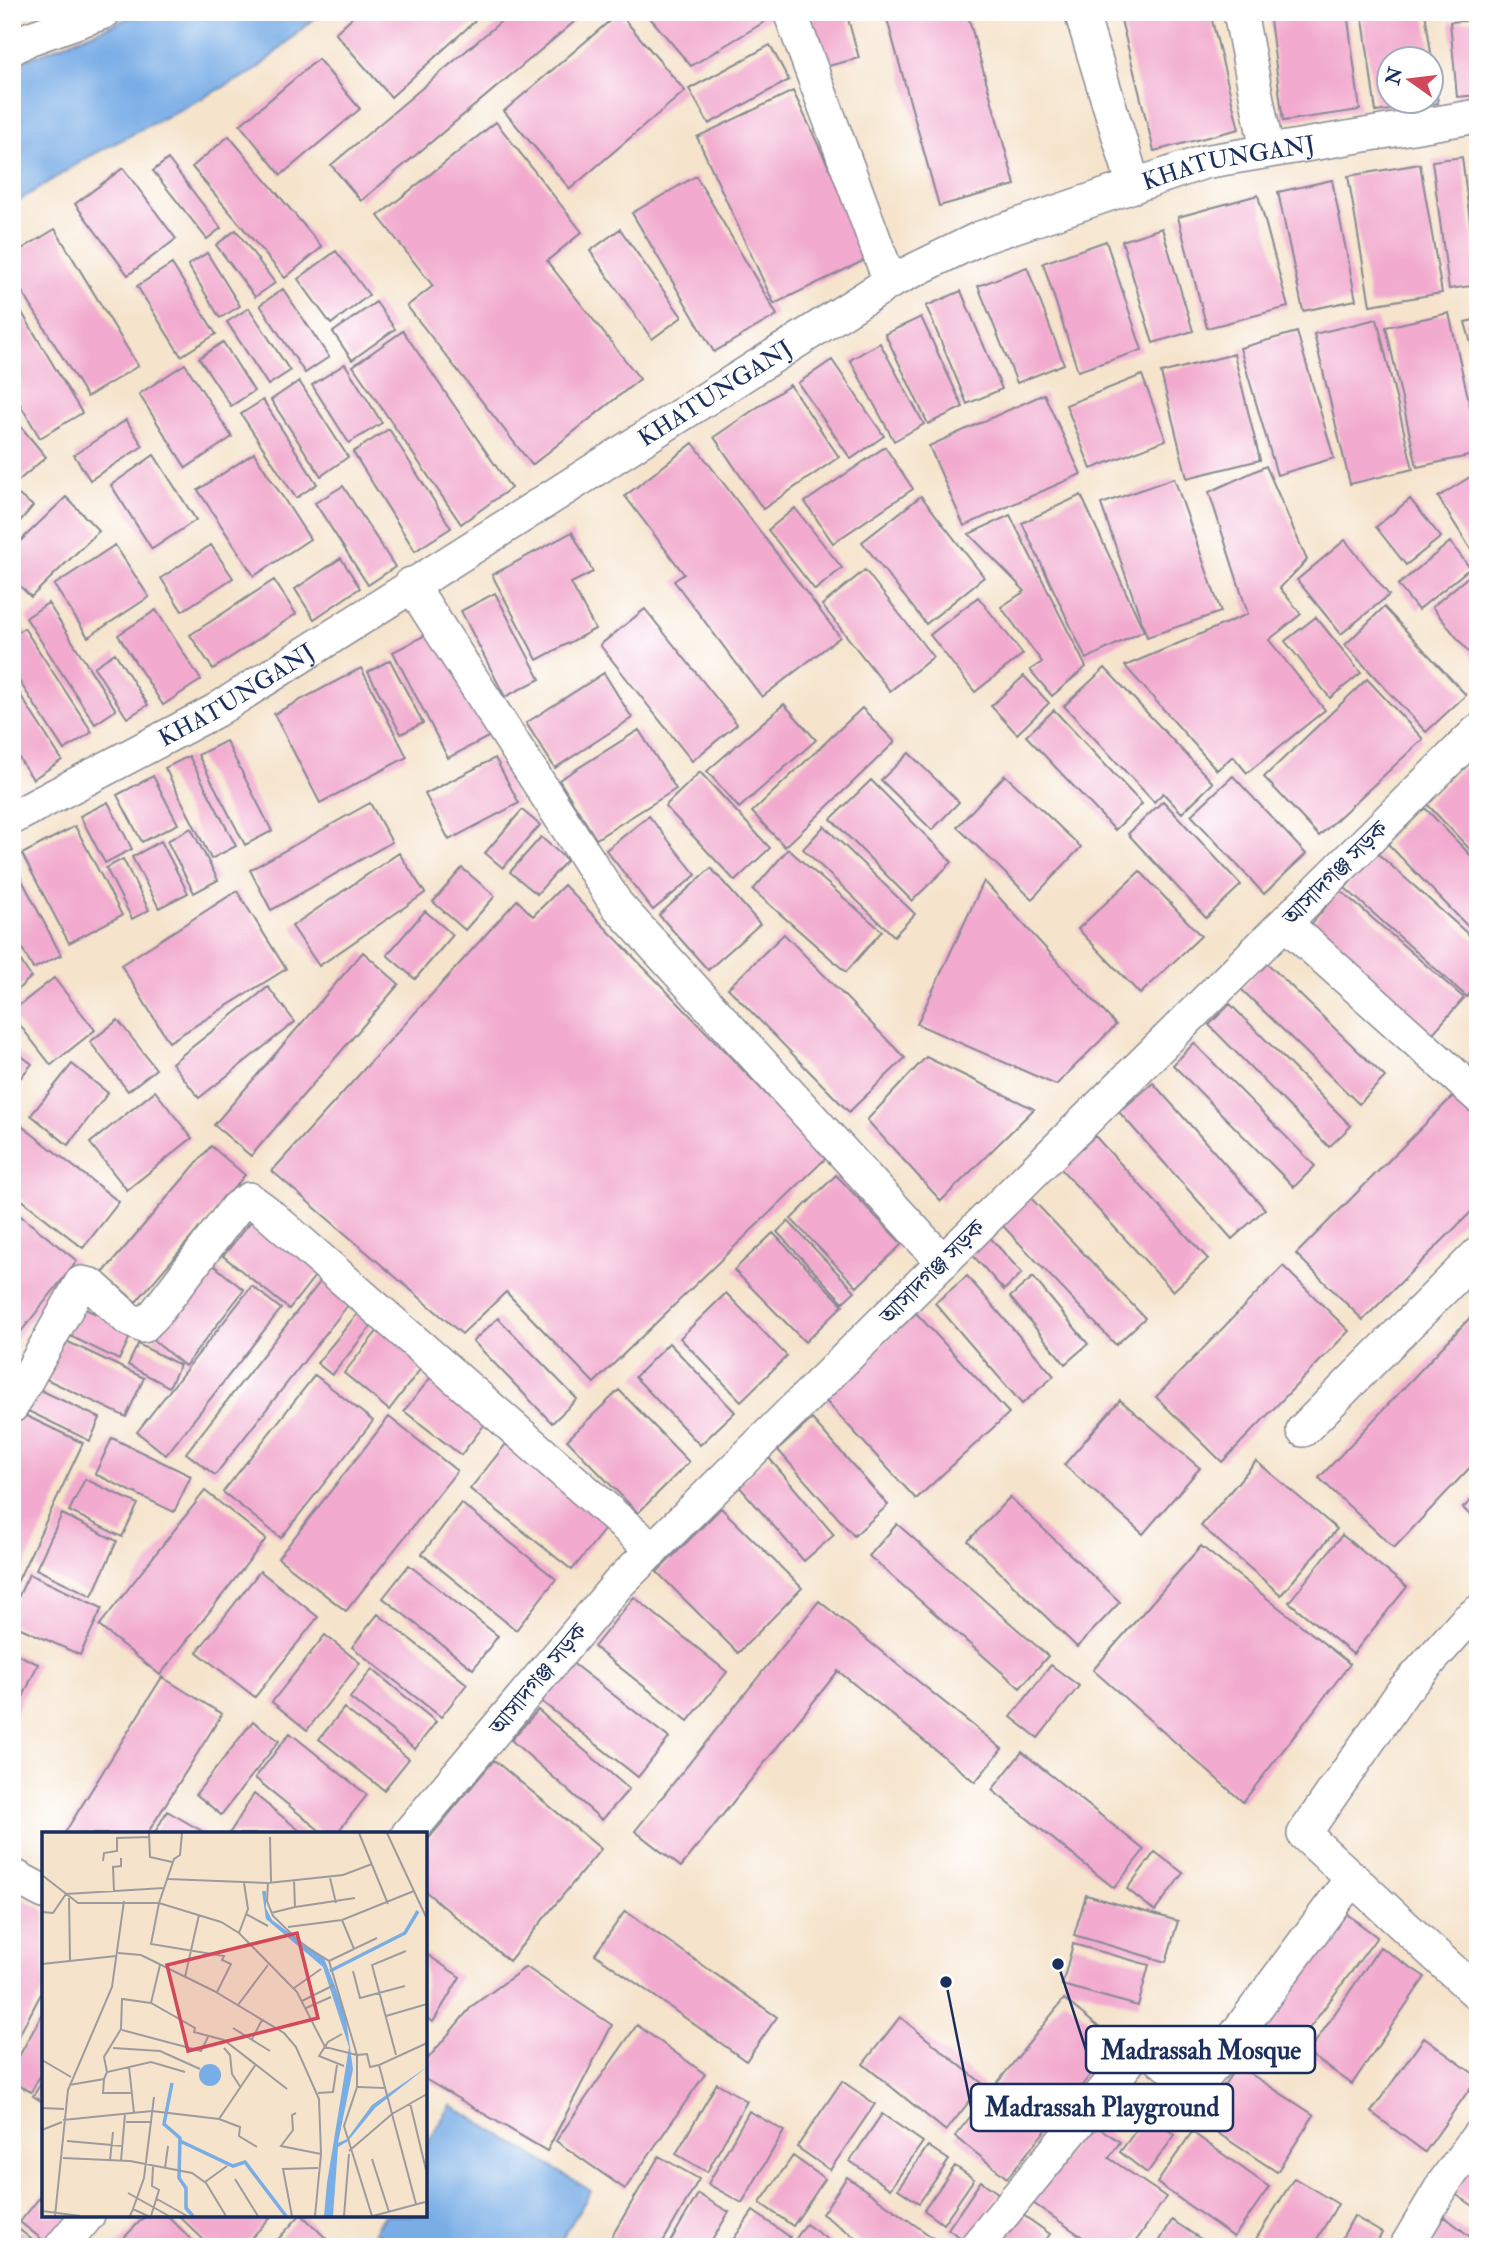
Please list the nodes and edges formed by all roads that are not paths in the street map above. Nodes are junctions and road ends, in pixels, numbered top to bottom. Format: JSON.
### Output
{"nodes":[{"id":1,"x":104,"y":12,"type":"edge"},
{"id":2,"x":790,"y":12,"type":"edge"},
{"id":3,"x":1081,"y":12,"type":"edge"},
{"id":4,"x":1240,"y":12,"type":"edge"},
{"id":5,"x":12,"y":48,"type":"edge"},
{"id":6,"x":1478,"y":116,"type":"edge"},
{"id":7,"x":1267,"y":151,"type":"junction"},
{"id":8,"x":1134,"y":186,"type":"junction"},
{"id":9,"x":890,"y":282,"type":"junction"},
{"id":10,"x":411,"y":584,"type":"junction"},
{"id":11,"x":1478,"y":731,"type":"edge"},
{"id":12,"x":12,"y":818,"type":"edge"},
{"id":13,"x":1284,"y":923,"type":"junction"},
{"id":14,"x":1478,"y":1096,"type":"edge"},
{"id":15,"x":1478,"y":1254,"type":"edge"},
{"id":16,"x":943,"y":1262,"type":"junction"},
{"id":17,"x":12,"y":1406,"type":"edge"},
{"id":18,"x":1303,"y":1430,"type":"dead end"},
{"id":19,"x":653,"y":1550,"type":"junction"},
{"id":20,"x":1478,"y":1612,"type":"edge"},
{"id":21,"x":410,"y":1832,"type":"edge"},
{"id":22,"x":12,"y":1875,"type":"edge"},
{"id":23,"x":1352,"y":1878,"type":"junction"},
{"id":24,"x":42,"y":1891,"type":"edge"},
{"id":25,"x":1478,"y":1994,"type":"edge"},
{"id":26,"x":1478,"y":2136,"type":"edge"},
{"id":27,"x":86,"y":2217,"type":"edge"},
{"id":28,"x":61,"y":2247,"type":"edge"},
{"id":29,"x":976,"y":2247,"type":"edge"},
{"id":30,"x":1406,"y":2247,"type":"edge"}],
"edges":[{"from":1,"to":5,"type":"street"},
{"from":2,"to":9,"type":"street"},
{"from":3,"to":8,"type":"street"},
{"from":4,"to":7,"type":"street"},
{"from":6,"to":7,"type":"street","name":"KHATUNGANJ"},
{"from":7,"to":8,"type":"street","name":"KHATUNGANJ"},
{"from":8,"to":9,"type":"street","name":"KHATUNGANJ"},
{"from":9,"to":10,"type":"street","name":"KHATUNGANJ"},
{"from":10,"to":12,"type":"street","name":"KHATUNGANJ"},
{"from":10,"to":16,"type":"street"},
{"from":11,"to":13,"type":"street","name":"আসাদগঞ্জ সড়ক"},
{"from":13,"to":14,"type":"street"},
{"from":13,"to":16,"type":"street","name":"আসাদগঞ্জ সড়ক"},
{"from":15,"to":18,"type":"street"},
{"from":16,"to":19,"type":"street","name":"আসাদগঞ্জ সড়ক"},
{"from":17,"to":19,"type":"street"},
{"from":19,"to":21,"type":"street","name":"আসাদগঞ্জ সড়ক"},
{"from":20,"to":23,"type":"street"},
{"from":22,"to":24,"type":"street"},
{"from":23,"to":25,"type":"street"},
{"from":23,"to":29,"type":"street"},
{"from":26,"to":30,"type":"street"},
{"from":27,"to":28,"type":"street"}]}
